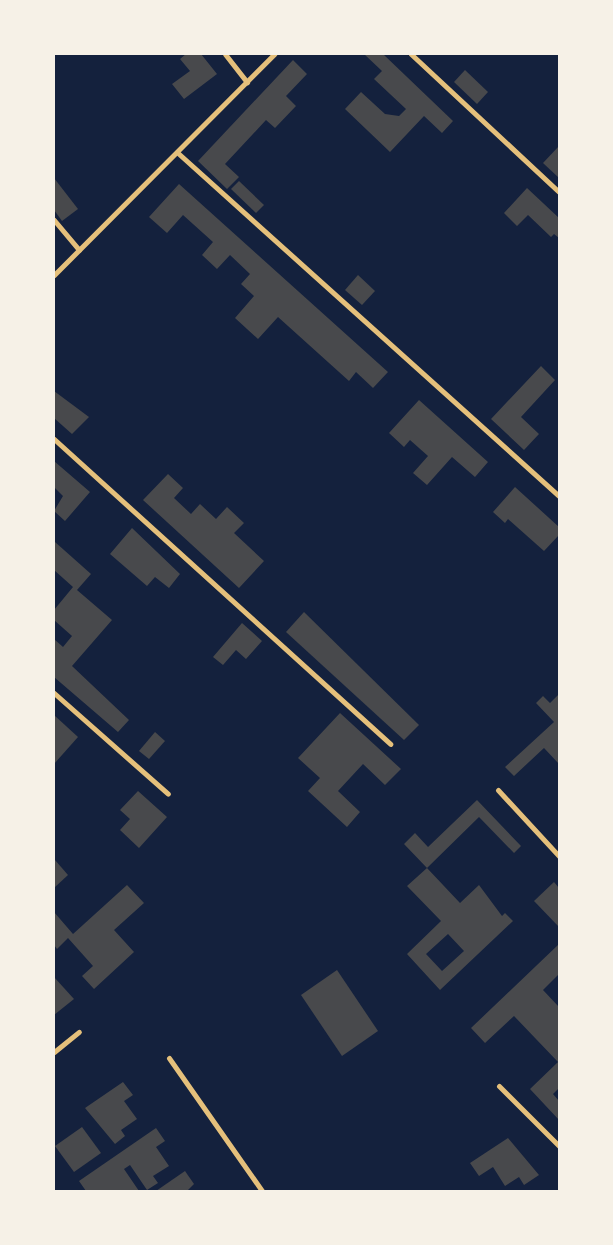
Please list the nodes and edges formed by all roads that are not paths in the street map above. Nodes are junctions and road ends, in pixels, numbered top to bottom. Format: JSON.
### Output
{"nodes":[{"id":1,"x":225,"y":54,"type":"edge"},
{"id":2,"x":274,"y":54,"type":"edge"},
{"id":3,"x":411,"y":54,"type":"edge"},
{"id":4,"x":247,"y":82,"type":"junction"},
{"id":5,"x":178,"y":154,"type":"junction"},
{"id":6,"x":559,"y":192,"type":"edge"},
{"id":7,"x":54,"y":220,"type":"edge"},
{"id":8,"x":79,"y":250,"type":"junction"},
{"id":9,"x":54,"y":275,"type":"edge"},
{"id":10,"x":54,"y":440,"type":"edge"},
{"id":11,"x":559,"y":496,"type":"edge"},
{"id":12,"x":54,"y":693,"type":"edge"},
{"id":13,"x":390,"y":744,"type":"dead end"},
{"id":14,"x":498,"y":790,"type":"dead end"},
{"id":15,"x":168,"y":794,"type":"dead end"},
{"id":16,"x":559,"y":856,"type":"edge"},
{"id":17,"x":79,"y":1032,"type":"dead end"},
{"id":18,"x":54,"y":1052,"type":"edge"},
{"id":19,"x":169,"y":1058,"type":"dead end"},
{"id":20,"x":499,"y":1086,"type":"dead end"},
{"id":21,"x":559,"y":1146,"type":"edge"},
{"id":22,"x":262,"y":1191,"type":"edge"}],
"edges":[{"from":1,"to":4,"type":"street"},
{"from":2,"to":4,"type":"street"},
{"from":3,"to":6,"type":"street"},
{"from":4,"to":5,"type":"street"},
{"from":5,"to":8,"type":"street"},
{"from":5,"to":11,"type":"street"},
{"from":7,"to":8,"type":"street"},
{"from":8,"to":9,"type":"street"},
{"from":10,"to":13,"type":"street"},
{"from":12,"to":15,"type":"street"},
{"from":14,"to":16,"type":"street"},
{"from":17,"to":18,"type":"street"},
{"from":19,"to":22,"type":"street"},
{"from":20,"to":21,"type":"street"}]}
